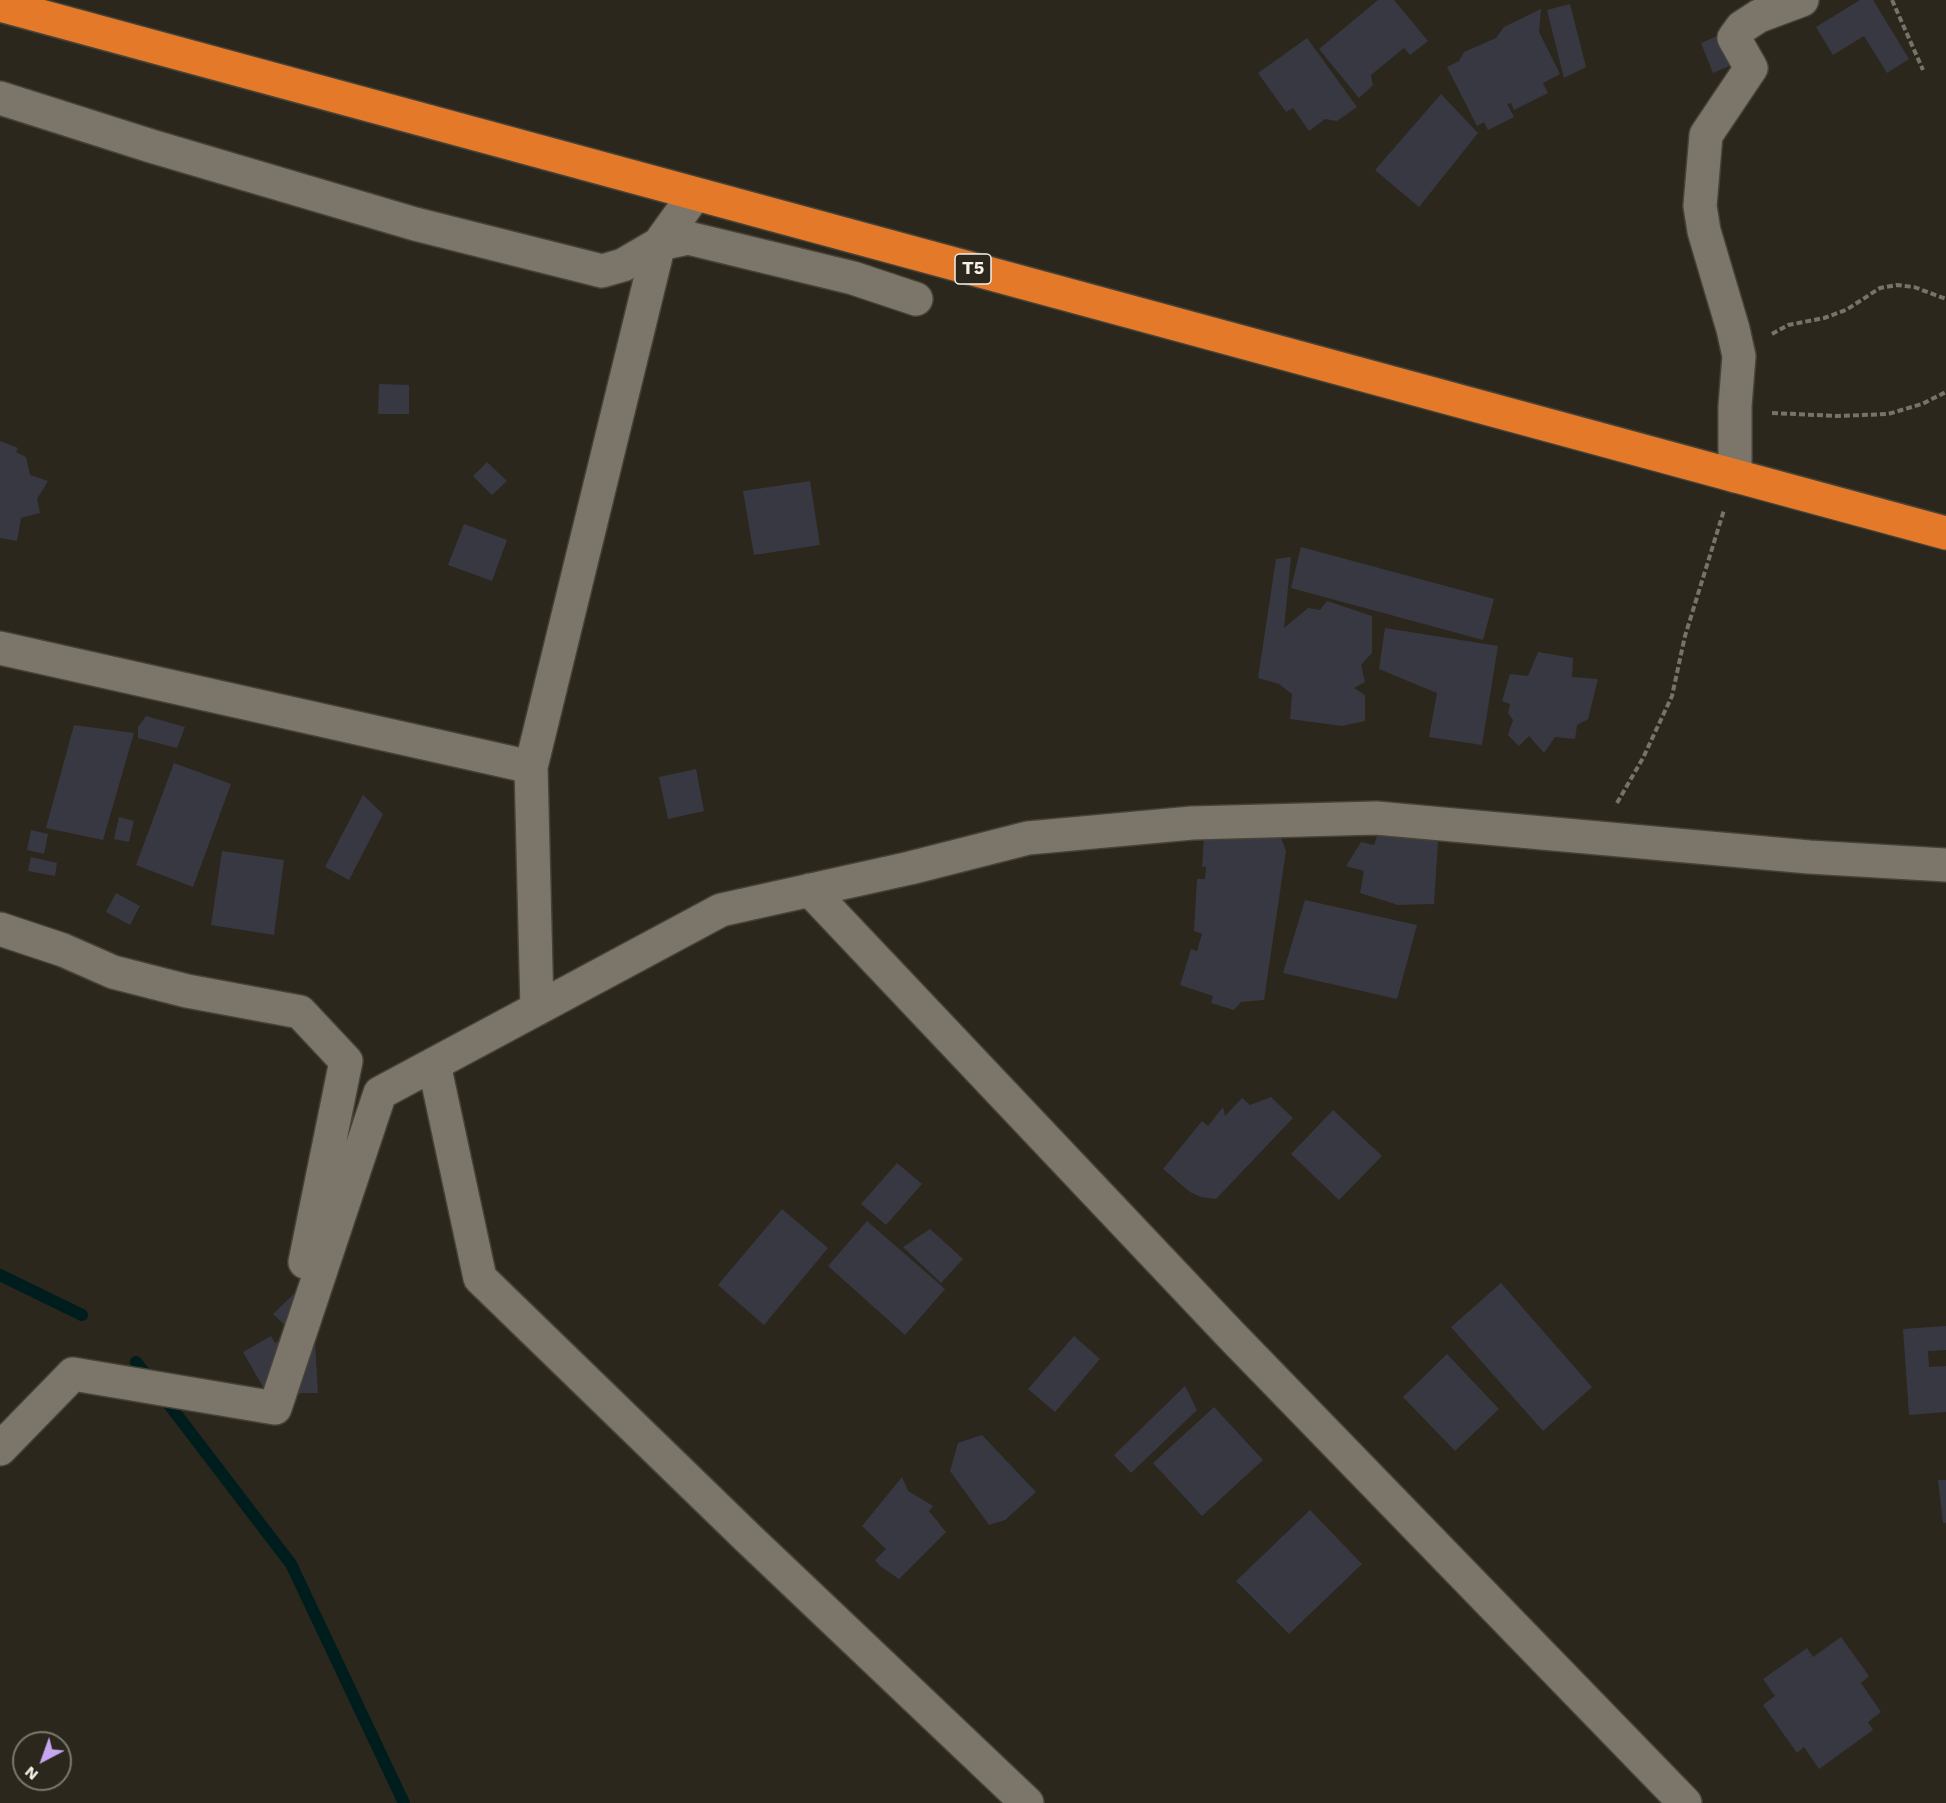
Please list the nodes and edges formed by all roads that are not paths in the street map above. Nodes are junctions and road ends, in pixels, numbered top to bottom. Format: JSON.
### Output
{"nodes":[{"id":1,"x":1802,"y":0,"type":"edge"},
{"id":2,"x":0,"y":5,"type":"edge"},
{"id":3,"x":0,"y":98,"type":"edge"},
{"id":4,"x":695,"y":194,"type":"junction"},
{"id":5,"x":659,"y":244,"type":"junction"},
{"id":6,"x":916,"y":299,"type":"dead end"},
{"id":7,"x":1735,"y":476,"type":"junction"},
{"id":8,"x":1946,"y":533,"type":"edge"},
{"id":9,"x":0,"y":648,"type":"edge"},
{"id":10,"x":531,"y":767,"type":"junction"},
{"id":11,"x":1946,"y":865,"type":"edge"},
{"id":12,"x":810,"y":890,"type":"junction"},
{"id":13,"x":0,"y":929,"type":"edge"},
{"id":14,"x":537,"y":1009,"type":"junction"},
{"id":15,"x":434,"y":1064,"type":"junction"},
{"id":16,"x":275,"y":1408,"type":"junction"},
{"id":17,"x":0,"y":1449,"type":"edge"},
{"id":18,"x":1027,"y":1803,"type":"edge"},
{"id":19,"x":1685,"y":1803,"type":"edge"}],
"edges":[{"from":1,"to":7,"type":"street"},
{"from":2,"to":4,"type":"highway","number":"T5"},
{"from":3,"to":5,"type":"street"},
{"from":4,"to":5,"type":"street"},
{"from":4,"to":7,"type":"highway","number":"T5"},
{"from":5,"to":6,"type":"street"},
{"from":5,"to":10,"type":"street"},
{"from":7,"to":8,"type":"highway","number":"T5"},
{"from":9,"to":10,"type":"street"},
{"from":10,"to":14,"type":"street"},
{"from":11,"to":12,"type":"street"},
{"from":12,"to":14,"type":"street"},
{"from":12,"to":19,"type":"street"},
{"from":13,"to":16,"type":"street"},
{"from":14,"to":15,"type":"street"},
{"from":15,"to":16,"type":"street"},
{"from":15,"to":18,"type":"street"},
{"from":16,"to":17,"type":"street"}]}
